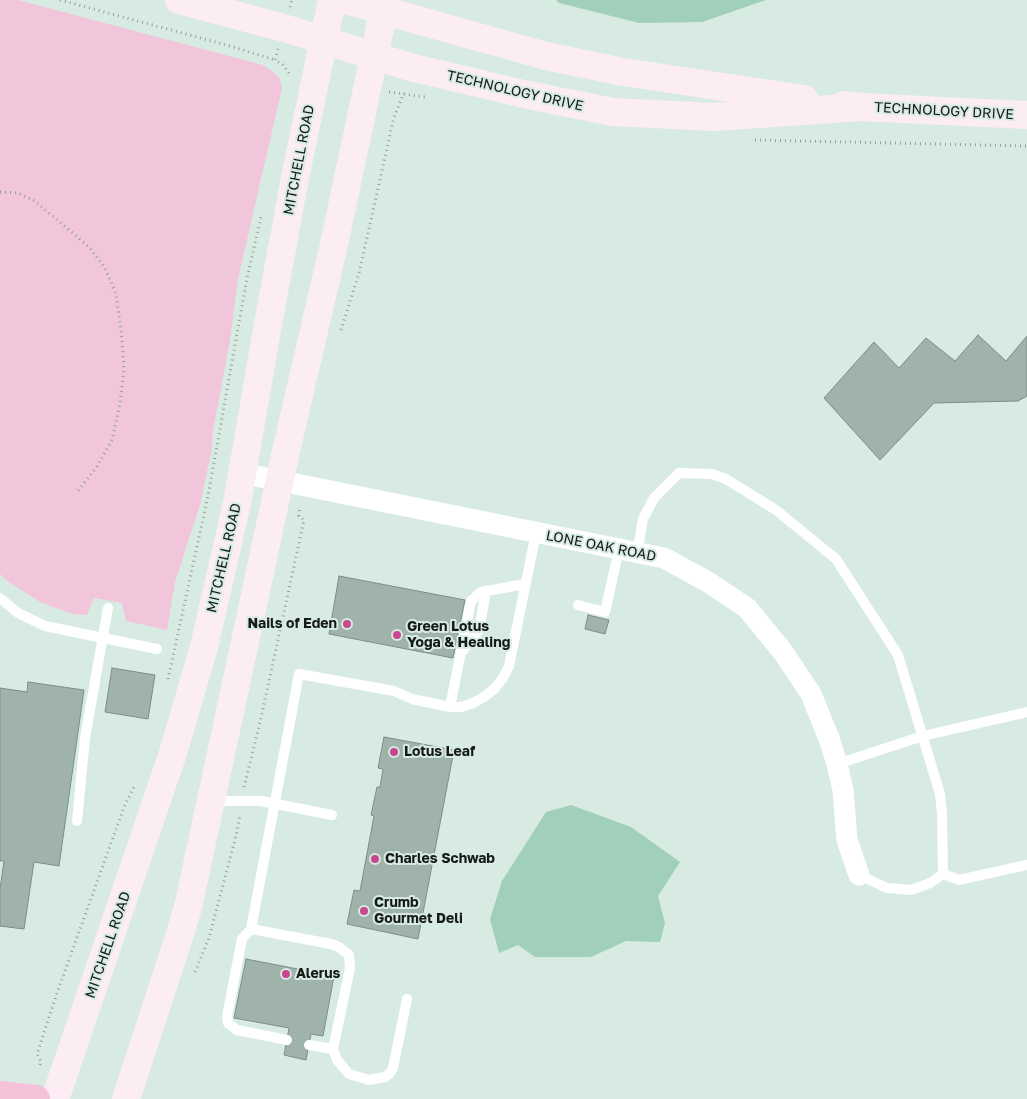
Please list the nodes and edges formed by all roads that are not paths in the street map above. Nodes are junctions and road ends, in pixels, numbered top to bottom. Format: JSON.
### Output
{"nodes":[{"id":1,"x":179,"y":0,"type":"edge"},
{"id":2,"x":332,"y":0,"type":"edge"},
{"id":3,"x":346,"y":0,"type":"edge"},
{"id":4,"x":385,"y":5,"type":"edge"},
{"id":5,"x":323,"y":41,"type":"junction"},
{"id":6,"x":374,"y":56,"type":"junction"},
{"id":7,"x":861,"y":107,"type":"junction"},
{"id":8,"x":1027,"y":115,"type":"edge"},
{"id":9,"x":241,"y":473,"type":"junction"},
{"id":10,"x":291,"y":483,"type":"junction"},
{"id":11,"x":536,"y":533,"type":"junction"},
{"id":12,"x":628,"y":551,"type":"junction"},
{"id":13,"x":525,"y":584,"type":"junction"},
{"id":14,"x":0,"y":598,"type":"edge"},
{"id":15,"x":578,"y":605,"type":"dead end"},
{"id":16,"x":108,"y":608,"type":"dead end"},
{"id":17,"x":103,"y":638,"type":"junction"},
{"id":18,"x":157,"y":649,"type":"dead end"},
{"id":19,"x":450,"y":707,"type":"junction"},
{"id":20,"x":1027,"y":712,"type":"edge"},
{"id":21,"x":923,"y":736,"type":"junction"},
{"id":22,"x":837,"y":764,"type":"junction"},
{"id":23,"x":211,"y":801,"type":"junction"},
{"id":24,"x":274,"y":804,"type":"junction"},
{"id":25,"x":332,"y":815,"type":"dead end"},
{"id":26,"x":77,"y":821,"type":"dead end"},
{"id":27,"x":1027,"y":865,"type":"edge"},
{"id":28,"x":943,"y":874,"type":"junction"},
{"id":29,"x":859,"y":875,"type":"joint"},
{"id":30,"x":251,"y":928,"type":"junction"},
{"id":31,"x":408,"y":999,"type":"dead end"},
{"id":32,"x":287,"y":1040,"type":"dead end"},
{"id":33,"x":309,"y":1045,"type":"dead end"},
{"id":34,"x":333,"y":1049,"type":"junction"},
{"id":35,"x":0,"y":1095,"type":"edge"},
{"id":36,"x":40,"y":1099,"type":"edge"},
{"id":37,"x":126,"y":1099,"type":"edge"}],
"edges":[{"from":1,"to":5,"type":"main road","name":"TECHNOLOGY DRIVE"},
{"from":2,"to":5,"type":"main road","name":"MITCHELL ROAD"},
{"from":3,"to":4,"type":"main road","name":"TECHNOLOGY DRIVE"},
{"from":4,"to":6,"type":"main road"},
{"from":4,"to":7,"type":"main road","name":"TECHNOLOGY DRIVE"},
{"from":5,"to":6,"type":"main road","name":"TECHNOLOGY DRIVE"},
{"from":5,"to":9,"type":"main road","name":"MITCHELL ROAD"},
{"from":6,"to":7,"type":"main road","name":"TECHNOLOGY DRIVE"},
{"from":6,"to":10,"type":"main road"},
{"from":7,"to":8,"type":"main road","name":"TECHNOLOGY DRIVE"},
{"from":9,"to":10,"type":"street","name":"LONE OAK ROAD"},
{"from":9,"to":36,"type":"main road","name":"MITCHELL ROAD"},
{"from":10,"to":11,"type":"street","name":"LONE OAK ROAD"},
{"from":10,"to":23,"type":"main road"},
{"from":11,"to":12,"type":"street","name":"LONE OAK ROAD"},
{"from":11,"to":13,"type":"lane"},
{"from":12,"to":15,"type":"lane"},
{"from":12,"to":21,"type":"lane"},
{"from":12,"to":22,"type":"street","name":"LONE OAK ROAD"},
{"from":13,"to":19,"type":"lane"},
{"from":13,"to":19,"type":"lane"},
{"from":14,"to":17,"type":"lane"},
{"from":16,"to":17,"type":"lane"},
{"from":17,"to":18,"type":"lane"},
{"from":17,"to":26,"type":"lane"},
{"from":19,"to":24,"type":"lane"},
{"from":20,"to":21,"type":"lane"},
{"from":21,"to":22,"type":"lane"},
{"from":21,"to":28,"type":"lane"},
{"from":22,"to":29,"type":"street","name":"LONE OAK ROAD"},
{"from":23,"to":24,"type":"lane"},
{"from":23,"to":37,"type":"main road"},
{"from":24,"to":25,"type":"lane"},
{"from":24,"to":30,"type":"lane"},
{"from":27,"to":28,"type":"lane"},
{"from":28,"to":29,"type":"lane"},
{"from":30,"to":32,"type":"lane"},
{"from":30,"to":34,"type":"lane"},
{"from":31,"to":34,"type":"lane"},
{"from":33,"to":34,"type":"lane"},
{"from":35,"to":36,"type":"highway"}]}
